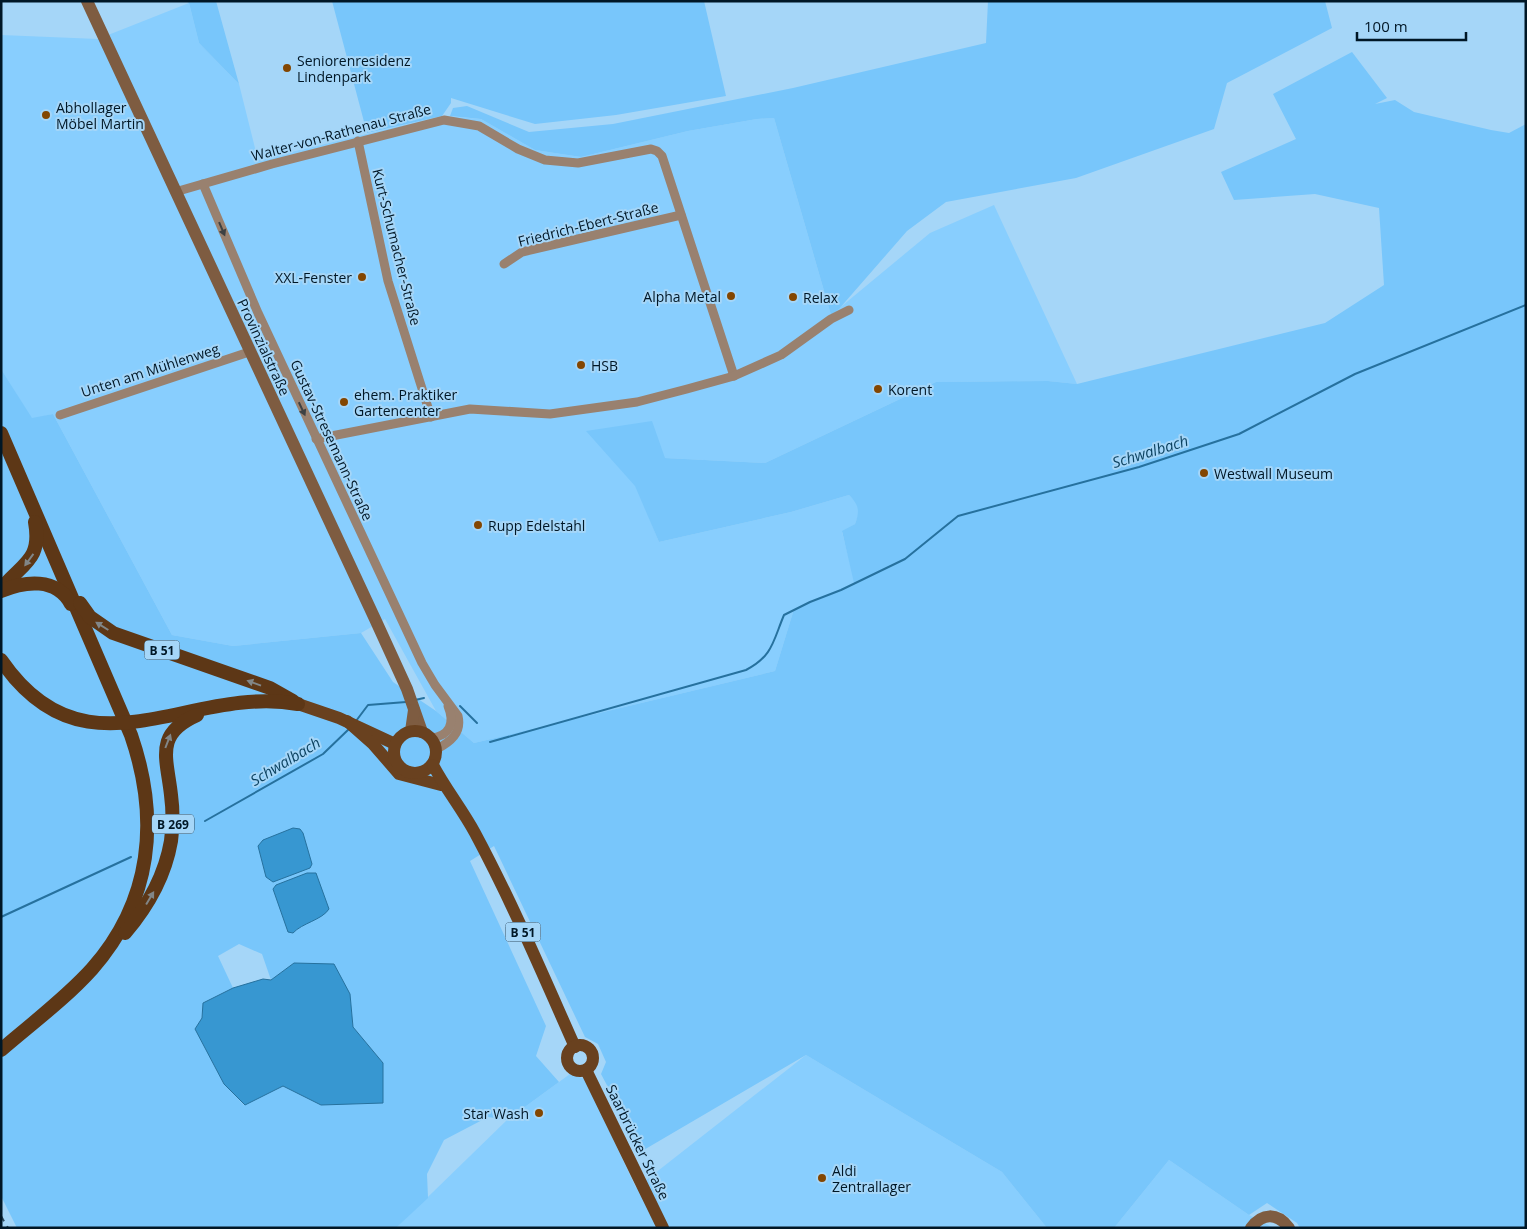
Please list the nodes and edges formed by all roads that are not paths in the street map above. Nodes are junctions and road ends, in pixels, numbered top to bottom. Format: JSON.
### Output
{"nodes":[{"id":1,"x":87,"y":1,"type":"edge"},
{"id":2,"x":358,"y":141,"type":"junction"},
{"id":3,"x":202,"y":184,"type":"junction"},
{"id":4,"x":175,"y":192,"type":"junction"},
{"id":5,"x":682,"y":214,"type":"junction"},
{"id":6,"x":504,"y":264,"type":"dead end"},
{"id":7,"x":849,"y":310,"type":"dead end"},
{"id":8,"x":249,"y":352,"type":"junction"},
{"id":9,"x":734,"y":376,"type":"junction"},
{"id":10,"x":60,"y":415,"type":"dead end"},
{"id":11,"x":430,"y":416,"type":"junction"},
{"id":12,"x":1,"y":433,"type":"edge"},
{"id":13,"x":316,"y":439,"type":"junction"},
{"id":14,"x":23,"y":481,"type":"junction"},
{"id":15,"x":56,"y":559,"type":"junction"},
{"id":16,"x":1,"y":590,"type":"edge"},
{"id":17,"x":84,"y":627,"type":"junction"},
{"id":18,"x":1,"y":660,"type":"edge"},
{"id":19,"x":298,"y":704,"type":"junction"},
{"id":20,"x":214,"y":708,"type":"junction"},
{"id":21,"x":360,"y":730,"type":"junction"},
{"id":22,"x":425,"y":737,"type":"junction"},
{"id":23,"x":395,"y":744,"type":"junction"},
{"id":24,"x":428,"y":768,"type":"junction"},
{"id":25,"x":444,"y":787,"type":"junction"},
{"id":26,"x":108,"y":948,"type":"junction"},
{"id":27,"x":575,"y":1047,"type":"junction"},
{"id":28,"x":1,"y":1050,"type":"edge"},
{"id":29,"x":586,"y":1070,"type":"junction"},
{"id":30,"x":663,"y":1228,"type":"edge"},
{"id":31,"x":1251,"y":1228,"type":"edge"},
{"id":32,"x":1289,"y":1228,"type":"edge"}],
"edges":[{"from":1,"to":4,"type":"main road","name":"Provinzialstraße"},
{"from":2,"to":3,"type":"street","name":"Walter-von-Rathenau Straße"},
{"from":2,"to":5,"type":"street","name":"Walter-von-Rathenau Straße"},
{"from":2,"to":11,"type":"street","name":"Kurt-Schumacher-Straße"},
{"from":3,"to":4,"type":"street","name":"Walter-von-Rathenau Straße"},
{"from":3,"to":13,"type":"street","name":"Gustav-Stresemann-Straße","one_way":true},
{"from":4,"to":8,"type":"main road","name":"Provinzialstraße"},
{"from":5,"to":6,"type":"street","name":"Friedrich-Ebert-Straße"},
{"from":5,"to":9,"type":"street","name":"Walter-von-Rathenau Straße"},
{"from":7,"to":9,"type":"street"},
{"from":8,"to":10,"type":"street","name":"Unten am Mühlenweg"},
{"from":8,"to":22,"type":"main road","name":"Provinzialstraße"},
{"from":9,"to":11,"type":"street"},
{"from":11,"to":13,"type":"street"},
{"from":12,"to":14,"type":"highway","number":"B 51"},
{"from":13,"to":22,"type":"street","name":"Gustav-Stresemann-Straße"},
{"from":14,"to":15,"type":"highway","number":"B 51"},
{"from":14,"to":16,"type":"highway","number":"B 51","one_way":true},
{"from":15,"to":17,"type":"highway","number":"B 51"},
{"from":19,"to":15,"type":"highway","number":"B 51","one_way":true},
{"from":16,"to":17,"type":"highway"},
{"from":17,"to":26,"type":"highway","number":"B 269"},
{"from":18,"to":20,"type":"highway","number":"B 51"},
{"from":19,"to":20,"type":"highway","number":"B 51"},
{"from":19,"to":21,"type":"main road","number":"B 51"},
{"from":26,"to":20,"type":"highway","number":"B 269","one_way":true},
{"from":21,"to":23,"type":"main road","number":"B 51"},
{"from":21,"to":25,"type":"main road","number":"B 51"},
{"from":22,"to":23,"type":"main road"},
{"from":22,"to":24,"type":"main road"},
{"from":23,"to":24,"type":"main road","number":"B 51"},
{"from":24,"to":25,"type":"main road","number":"B 51"},
{"from":25,"to":27,"type":"main road","number":"B 51"},
{"from":26,"to":28,"type":"highway","number":"B 269"},
{"from":27,"to":29,"type":"main road"},
{"from":27,"to":29,"type":"main road"},
{"from":29,"to":30,"type":"main road","name":"Saarbrücker Straße"},
{"from":31,"to":32,"type":"main road"}]}
